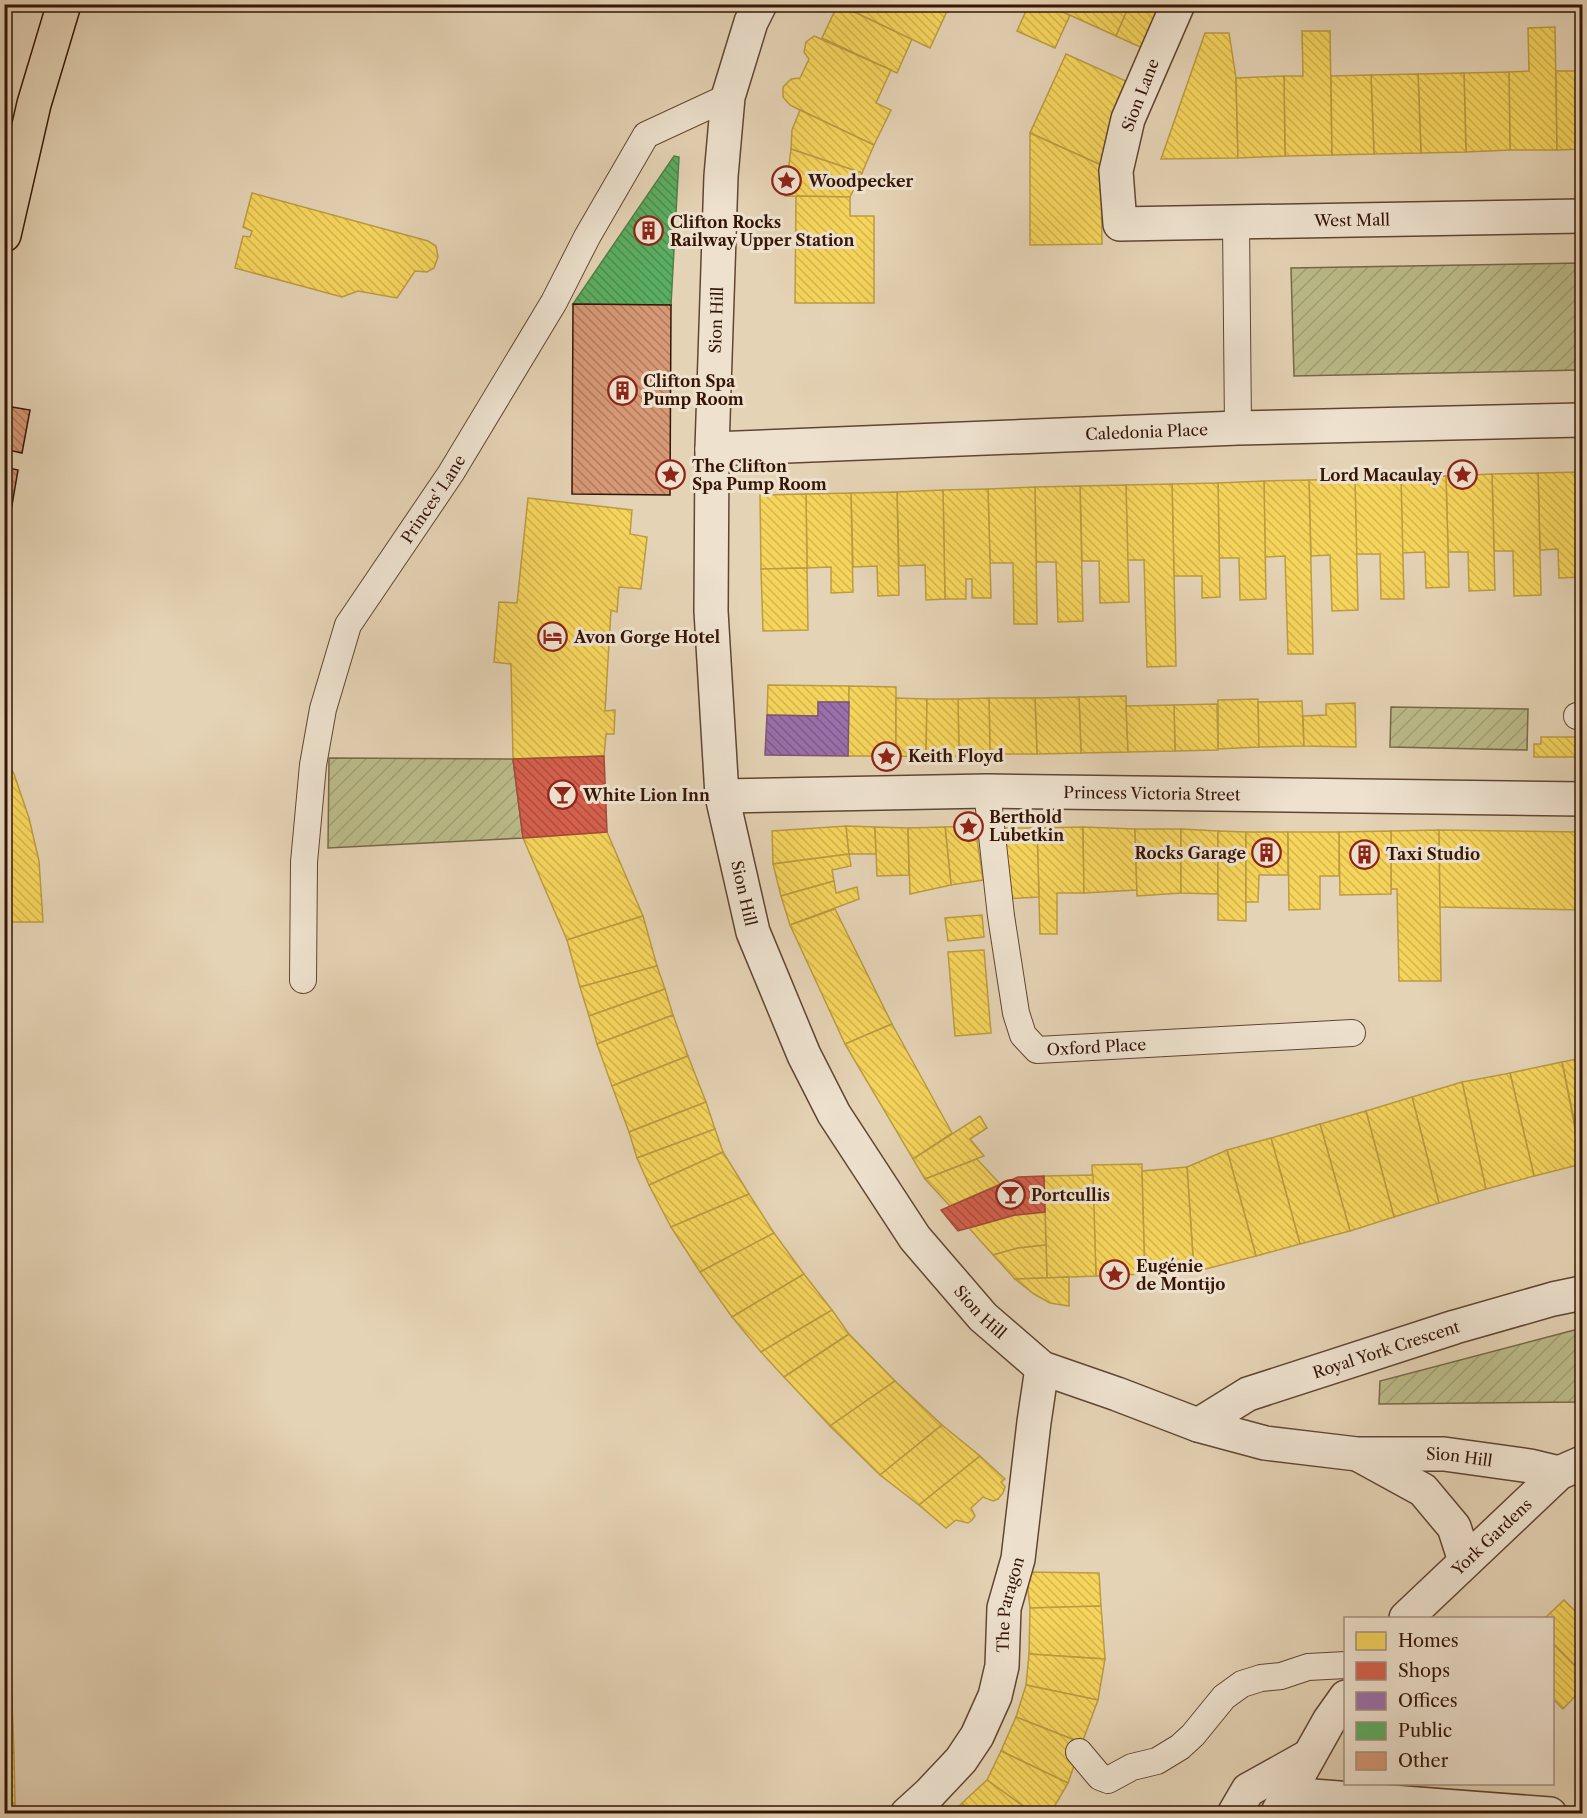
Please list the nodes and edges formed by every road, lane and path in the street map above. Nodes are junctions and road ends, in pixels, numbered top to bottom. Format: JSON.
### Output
{"nodes":[{"id":1,"x":64,"y":4,"type":"edge"},
{"id":2,"x":760,"y":4,"type":"edge"},
{"id":3,"x":1178,"y":4,"type":"edge"},
{"id":4,"x":728,"y":97,"type":"junction"},
{"id":5,"x":1582,"y":216,"type":"edge"},
{"id":6,"x":1236,"y":222,"type":"junction"},
{"id":7,"x":1120,"y":224,"type":"joint"},
{"id":8,"x":4,"y":235,"type":"edge"},
{"id":9,"x":1582,"y":420,"type":"edge"},
{"id":10,"x":1238,"y":428,"type":"junction"},
{"id":11,"x":712,"y":449,"type":"junction"},
{"id":12,"x":987,"y":791,"type":"junction"},
{"id":13,"x":722,"y":796,"type":"junction"},
{"id":14,"x":1582,"y":799,"type":"edge"},
{"id":15,"x":303,"y":980,"type":"dead end"},
{"id":16,"x":1352,"y":1033,"type":"dead end"},
{"id":17,"x":1582,"y":1293,"type":"edge"},
{"id":18,"x":1042,"y":1368,"type":"junction"},
{"id":19,"x":1198,"y":1425,"type":"junction"},
{"id":20,"x":1357,"y":1454,"type":"junction"},
{"id":21,"x":1571,"y":1468,"type":"edge"},
{"id":22,"x":1465,"y":1561,"type":"junction"},
{"id":23,"x":1407,"y":1617,"type":"edge"},
{"id":24,"x":1344,"y":1665,"type":"edge"},
{"id":25,"x":1344,"y":1700,"type":"edge"},
{"id":26,"x":1079,"y":1752,"type":"dead end"},
{"id":27,"x":1310,"y":1756,"type":"junction"},
{"id":28,"x":1282,"y":1804,"type":"edge"},
{"id":29,"x":907,"y":1814,"type":"edge"},
{"id":30,"x":1234,"y":1814,"type":"edge"},
{"id":31,"x":1550,"y":1814,"type":"edge"}],
"edges":[{"from":1,"to":8,"type":"highway"},
{"from":2,"to":4,"type":"street","name":"Sion Hill"},
{"from":3,"to":7,"type":"street","name":"Sion Lane"},
{"from":4,"to":11,"type":"street","name":"Sion Hill"},
{"from":4,"to":15,"type":"lane","name":"Princes' Lane"},
{"from":5,"to":6,"type":"street","name":"West Mall"},
{"from":6,"to":7,"type":"street","name":"West Mall"},
{"from":6,"to":10,"type":"lane"},
{"from":9,"to":10,"type":"street","name":"Caledonia Place"},
{"from":10,"to":11,"type":"street","name":"Caledonia Place"},
{"from":11,"to":13,"type":"street","name":"Sion Hill"},
{"from":12,"to":13,"type":"street","name":"Princess Victoria Street"},
{"from":12,"to":14,"type":"street","name":"Princess Victoria Street"},
{"from":12,"to":16,"type":"lane","name":"Oxford Place"},
{"from":13,"to":18,"type":"street","name":"Sion Hill"},
{"from":17,"to":19,"type":"street","name":"Royal York Crescent"},
{"from":18,"to":19,"type":"street","name":"Sion Hill"},
{"from":18,"to":29,"type":"street","name":"The Paragon"},
{"from":19,"to":20,"type":"street","name":"Sion Hill"},
{"from":20,"to":21,"type":"street","name":"Sion Hill"},
{"from":20,"to":22,"type":"street","name":"Sion Hill"},
{"from":21,"to":22,"type":"street","name":"York Gardens"},
{"from":22,"to":23,"type":"street","name":"York Gardens"},
{"from":24,"to":26,"type":"lane"},
{"from":25,"to":27,"type":"street"},
{"from":27,"to":28,"type":"street"},
{"from":27,"to":30,"type":"street"},
{"from":28,"to":31,"type":"street"}]}
